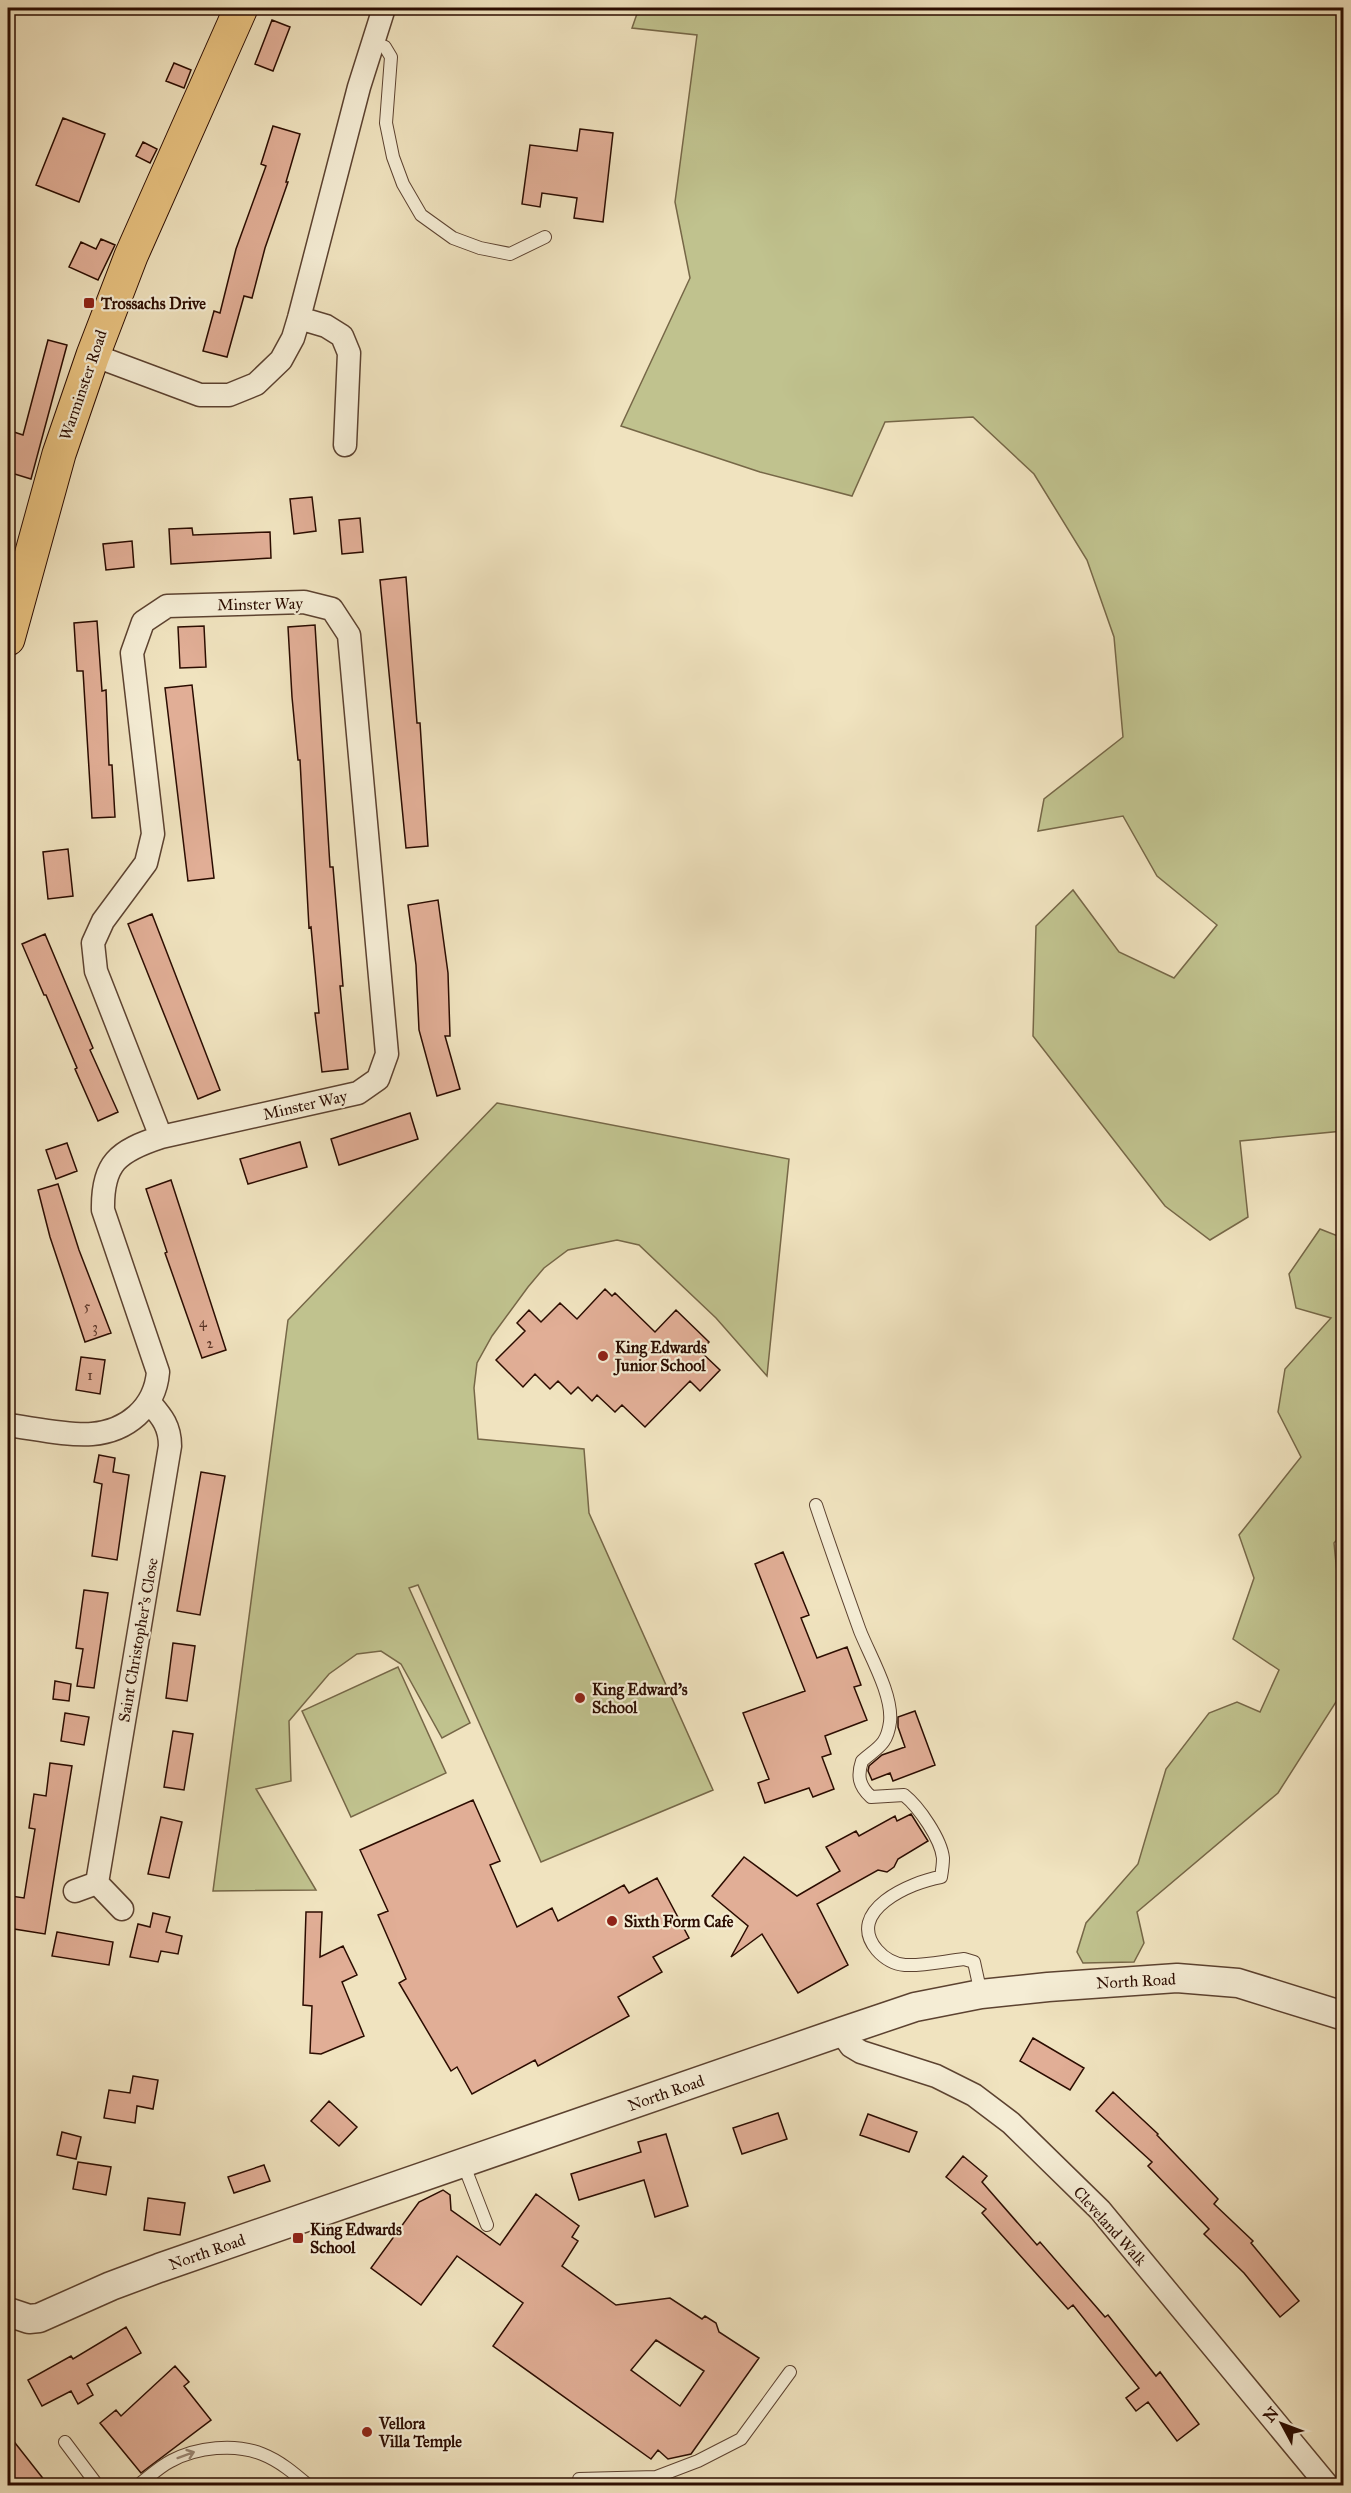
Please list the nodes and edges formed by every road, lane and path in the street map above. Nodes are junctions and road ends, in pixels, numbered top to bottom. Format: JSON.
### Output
{"nodes":[{"id":1,"x":241,"y":8,"type":"edge"},
{"id":2,"x":384,"y":8,"type":"edge"},
{"id":3,"x":373,"y":43,"type":"junction"},
{"id":4,"x":545,"y":237,"type":"dead end"},
{"id":5,"x":299,"y":318,"type":"junction"},
{"id":6,"x":93,"y":355,"type":"junction"},
{"id":7,"x":345,"y":446,"type":"dead end"},
{"id":8,"x":8,"y":639,"type":"edge"},
{"id":9,"x":161,"y":1137,"type":"junction"},
{"id":10,"x":150,"y":1403,"type":"junction"},
{"id":11,"x":8,"y":1425,"type":"edge"},
{"id":12,"x":816,"y":1505,"type":"dead end"},
{"id":13,"x":97,"y":1883,"type":"junction"},
{"id":14,"x":75,"y":1891,"type":"dead end"},
{"id":15,"x":122,"y":1909,"type":"dead end"},
{"id":16,"x":981,"y":1994,"type":"junction"},
{"id":17,"x":1344,"y":2016,"type":"edge"},
{"id":18,"x":841,"y":2032,"type":"junction"},
{"id":19,"x":463,"y":2163,"type":"junction"},
{"id":20,"x":487,"y":2225,"type":"dead end"},
{"id":21,"x":8,"y":2312,"type":"edge"},
{"id":22,"x":790,"y":2372,"type":"dead end"},
{"id":23,"x":65,"y":2442,"type":"dead end"},
{"id":24,"x":579,"y":2479,"type":"dead end"},
{"id":25,"x":1325,"y":2485,"type":"edge"},
{"id":26,"x":98,"y":2486,"type":"edge"},
{"id":27,"x":137,"y":2486,"type":"edge"},
{"id":28,"x":309,"y":2486,"type":"edge"}],
"edges":[{"from":1,"to":6,"type":"highway","name":"Warminster Road"},
{"from":2,"to":3,"type":"street"},
{"from":3,"to":4,"type":"lane"},
{"from":3,"to":5,"type":"street"},
{"from":5,"to":6,"type":"street"},
{"from":5,"to":7,"type":"street"},
{"from":6,"to":8,"type":"highway","name":"Warminster Road"},
{"from":9,"to":9,"type":"street","name":"Minster Way"},
{"from":9,"to":10,"type":"street","name":"Minster Way"},
{"from":10,"to":11,"type":"street"},
{"from":10,"to":13,"type":"street","name":"Saint Christopher's Close"},
{"from":12,"to":16,"type":"lane"},
{"from":13,"to":14,"type":"street"},
{"from":13,"to":15,"type":"street"},
{"from":16,"to":17,"type":"street","name":"North Road"},
{"from":16,"to":18,"type":"street","name":"North Road"},
{"from":18,"to":19,"type":"street","name":"North Road"},
{"from":18,"to":25,"type":"street","name":"Cleveland Walk"},
{"from":19,"to":20,"type":"lane"},
{"from":19,"to":21,"type":"street","name":"North Road"},
{"from":22,"to":24,"type":"lane"},
{"from":23,"to":26,"type":"lane"},
{"from":27,"to":28,"type":"lane","one_way":true}]}
